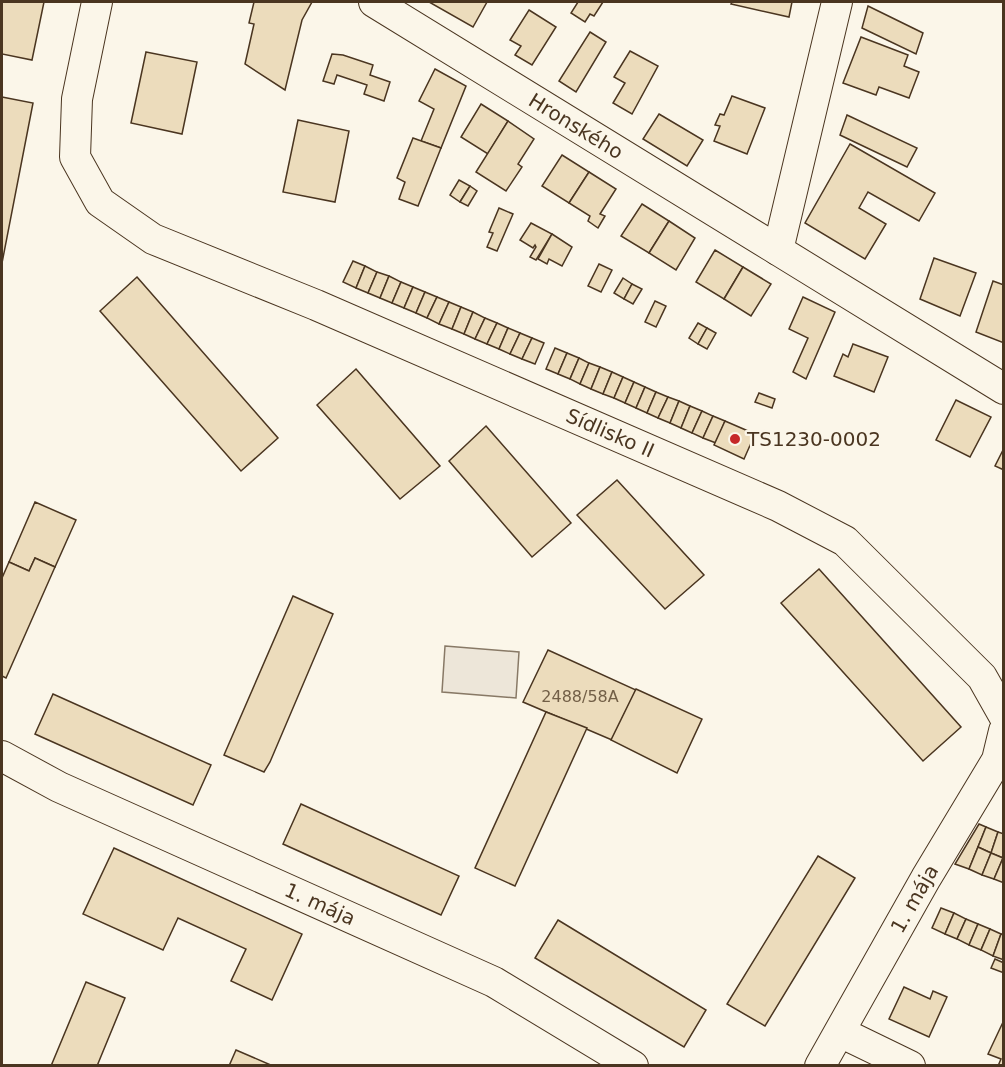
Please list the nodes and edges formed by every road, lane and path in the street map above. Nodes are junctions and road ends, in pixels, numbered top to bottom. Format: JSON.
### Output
{"nodes":[{"id":1,"x":97,"y":2,"type":"edge"},
{"id":2,"x":374,"y":2,"type":"edge"},
{"id":3,"x":837,"y":2,"type":"edge"},
{"id":4,"x":777,"y":250,"type":"junction"},
{"id":5,"x":1004,"y":389,"type":"edge"},
{"id":6,"x":1004,"y":716,"type":"edge"},
{"id":7,"x":1004,"y":731,"type":"edge"},
{"id":8,"x":2,"y":756,"type":"edge"},
{"id":9,"x":840,"y":1032,"type":"junction"},
{"id":10,"x":633,"y":1065,"type":"edge"},
{"id":11,"x":820,"y":1065,"type":"edge"},
{"id":12,"x":910,"y":1065,"type":"edge"}],
"edges":[{"from":1,"to":6,"type":"street","name":"Sídlisko II"},
{"from":2,"to":4,"type":"street","name":"Hronského"},
{"from":3,"to":4,"type":"street"},
{"from":4,"to":5,"type":"street","name":"Hronského"},
{"from":7,"to":9,"type":"street","name":"1. mája"},
{"from":8,"to":10,"type":"street","name":"1. mája"},
{"from":9,"to":11,"type":"street","name":"1. mája"},
{"from":9,"to":12,"type":"street"}]}
